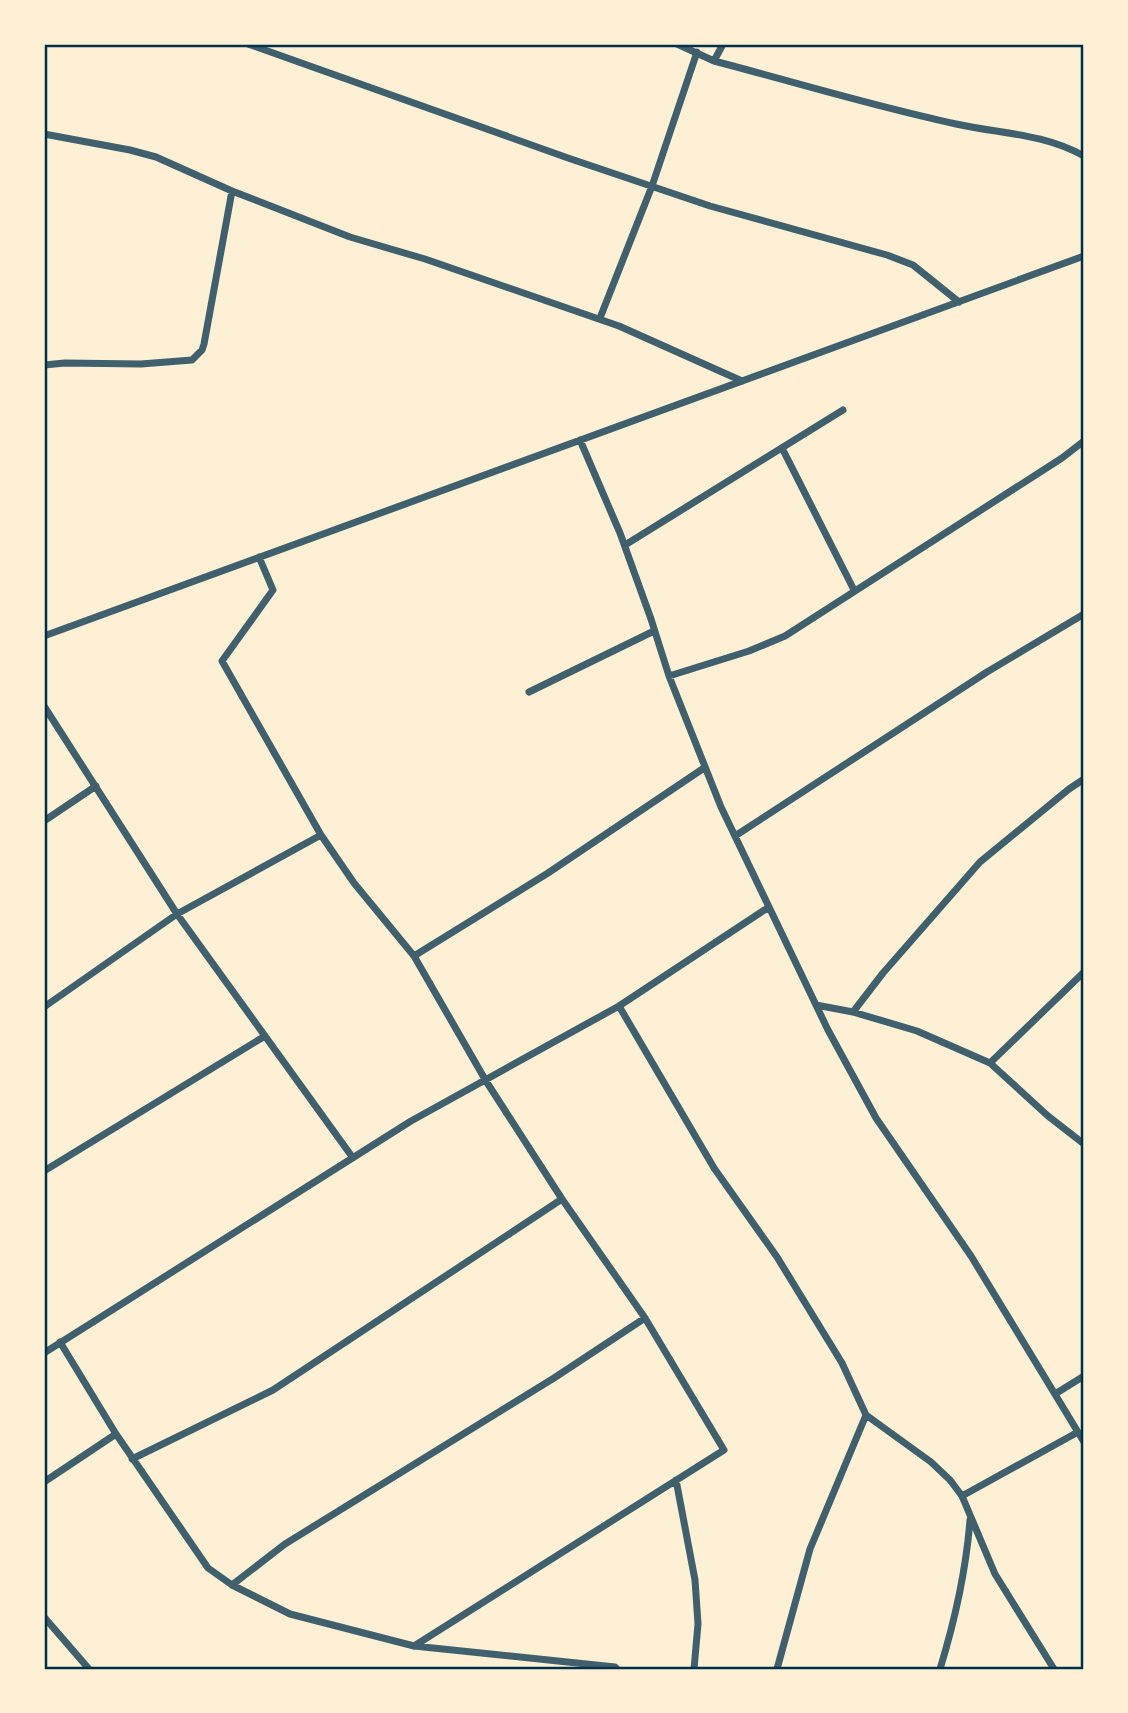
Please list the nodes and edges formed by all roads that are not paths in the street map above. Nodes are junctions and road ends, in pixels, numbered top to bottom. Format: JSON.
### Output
{"nodes":[{"id":1,"x":248,"y":44,"type":"edge"},
{"id":2,"x":677,"y":44,"type":"edge"},
{"id":3,"x":723,"y":44,"type":"edge"},
{"id":4,"x":698,"y":52,"type":"junction"},
{"id":5,"x":714,"y":61,"type":"junction"},
{"id":6,"x":44,"y":134,"type":"edge"},
{"id":7,"x":1084,"y":156,"type":"edge"},
{"id":8,"x":652,"y":186,"type":"junction"},
{"id":9,"x":232,"y":191,"type":"junction"},
{"id":10,"x":1084,"y":256,"type":"edge"},
{"id":11,"x":959,"y":302,"type":"junction"},
{"id":12,"x":600,"y":318,"type":"junction"},
{"id":13,"x":44,"y":365,"type":"edge"},
{"id":14,"x":742,"y":381,"type":"junction"},
{"id":15,"x":844,"y":410,"type":"dead end"},
{"id":16,"x":580,"y":440,"type":"junction"},
{"id":17,"x":1084,"y":441,"type":"edge"},
{"id":18,"x":782,"y":448,"type":"junction"},
{"id":19,"x":625,"y":545,"type":"junction"},
{"id":20,"x":259,"y":557,"type":"junction"},
{"id":21,"x":854,"y":590,"type":"junction"},
{"id":22,"x":1084,"y":614,"type":"edge"},
{"id":23,"x":654,"y":631,"type":"junction"},
{"id":24,"x":44,"y":636,"type":"edge"},
{"id":25,"x":669,"y":676,"type":"junction"},
{"id":26,"x":530,"y":692,"type":"dead end"},
{"id":27,"x":44,"y":706,"type":"edge"},
{"id":28,"x":705,"y":768,"type":"junction"},
{"id":29,"x":1084,"y":779,"type":"edge"},
{"id":30,"x":96,"y":786,"type":"junction"},
{"id":31,"x":44,"y":821,"type":"edge"},
{"id":32,"x":321,"y":835,"type":"junction"},
{"id":33,"x":735,"y":836,"type":"junction"},
{"id":34,"x":769,"y":907,"type":"junction"},
{"id":35,"x":177,"y":914,"type":"junction"},
{"id":36,"x":414,"y":956,"type":"junction"},
{"id":37,"x":1084,"y":972,"type":"edge"},
{"id":38,"x":816,"y":1005,"type":"junction"},
{"id":39,"x":619,"y":1006,"type":"junction"},
{"id":40,"x":44,"y":1007,"type":"edge"},
{"id":41,"x":853,"y":1012,"type":"junction"},
{"id":42,"x":265,"y":1036,"type":"junction"},
{"id":43,"x":990,"y":1063,"type":"junction"},
{"id":44,"x":486,"y":1081,"type":"junction"},
{"id":45,"x":1084,"y":1144,"type":"edge"},
{"id":46,"x":353,"y":1158,"type":"junction"},
{"id":47,"x":44,"y":1171,"type":"edge"},
{"id":48,"x":562,"y":1199,"type":"junction"},
{"id":49,"x":645,"y":1318,"type":"junction"},
{"id":50,"x":60,"y":1342,"type":"junction"},
{"id":51,"x":44,"y":1353,"type":"edge"},
{"id":52,"x":1084,"y":1376,"type":"edge"},
{"id":53,"x":1055,"y":1394,"type":"junction"},
{"id":54,"x":866,"y":1415,"type":"junction"},
{"id":55,"x":1078,"y":1432,"type":"junction"},
{"id":56,"x":116,"y":1434,"type":"junction"},
{"id":57,"x":1084,"y":1442,"type":"edge"},
{"id":58,"x":132,"y":1458,"type":"junction"},
{"id":59,"x":676,"y":1480,"type":"junction"},
{"id":60,"x":44,"y":1482,"type":"edge"},
{"id":61,"x":962,"y":1496,"type":"junction"},
{"id":62,"x":971,"y":1516,"type":"junction"},
{"id":63,"x":232,"y":1585,"type":"junction"},
{"id":64,"x":44,"y":1617,"type":"edge"},
{"id":65,"x":414,"y":1646,"type":"junction"},
{"id":66,"x":89,"y":1669,"type":"edge"},
{"id":67,"x":617,"y":1669,"type":"edge"},
{"id":68,"x":694,"y":1669,"type":"edge"},
{"id":69,"x":777,"y":1669,"type":"edge"},
{"id":70,"x":940,"y":1669,"type":"edge"},
{"id":71,"x":1054,"y":1669,"type":"edge"}],
"edges":[{"from":1,"to":8,"type":"street"},
{"from":2,"to":4,"type":"street"},
{"from":3,"to":5,"type":"street"},
{"from":4,"to":5,"type":"street"},
{"from":4,"to":8,"type":"street"},
{"from":5,"to":7,"type":"street"},
{"from":6,"to":9,"type":"street"},
{"from":8,"to":11,"type":"street"},
{"from":8,"to":12,"type":"street"},
{"from":9,"to":12,"type":"street"},
{"from":9,"to":13,"type":"street"},
{"from":10,"to":11,"type":"street"},
{"from":11,"to":14,"type":"street"},
{"from":12,"to":14,"type":"street"},
{"from":14,"to":16,"type":"street"},
{"from":15,"to":18,"type":"street"},
{"from":16,"to":19,"type":"street"},
{"from":16,"to":20,"type":"street"},
{"from":17,"to":21,"type":"street"},
{"from":18,"to":19,"type":"street"},
{"from":18,"to":21,"type":"street"},
{"from":19,"to":23,"type":"street"},
{"from":20,"to":24,"type":"street"},
{"from":20,"to":32,"type":"street"},
{"from":21,"to":25,"type":"street"},
{"from":22,"to":33,"type":"street"},
{"from":23,"to":25,"type":"street"},
{"from":23,"to":26,"type":"street"},
{"from":25,"to":28,"type":"street"},
{"from":27,"to":30,"type":"street"},
{"from":28,"to":33,"type":"street"},
{"from":28,"to":36,"type":"street"},
{"from":29,"to":41,"type":"street"},
{"from":30,"to":31,"type":"street"},
{"from":30,"to":35,"type":"street"},
{"from":32,"to":35,"type":"street"},
{"from":32,"to":36,"type":"street"},
{"from":33,"to":34,"type":"street"},
{"from":34,"to":38,"type":"street"},
{"from":34,"to":39,"type":"street"},
{"from":35,"to":40,"type":"street"},
{"from":35,"to":42,"type":"street"},
{"from":36,"to":44,"type":"street"},
{"from":37,"to":43,"type":"street"},
{"from":38,"to":41,"type":"street"},
{"from":38,"to":53,"type":"street"},
{"from":39,"to":44,"type":"street"},
{"from":39,"to":54,"type":"street"},
{"from":41,"to":43,"type":"street"},
{"from":42,"to":46,"type":"street"},
{"from":42,"to":47,"type":"street"},
{"from":43,"to":45,"type":"street"},
{"from":44,"to":46,"type":"street"},
{"from":44,"to":48,"type":"street"},
{"from":46,"to":50,"type":"street"},
{"from":48,"to":49,"type":"street"},
{"from":48,"to":58,"type":"street"},
{"from":49,"to":59,"type":"street"},
{"from":49,"to":63,"type":"street"},
{"from":50,"to":51,"type":"street"},
{"from":50,"to":56,"type":"street"},
{"from":52,"to":53,"type":"street"},
{"from":53,"to":55,"type":"street"},
{"from":54,"to":61,"type":"street"},
{"from":54,"to":69,"type":"street"},
{"from":55,"to":57,"type":"street"},
{"from":55,"to":61,"type":"street"},
{"from":56,"to":58,"type":"street"},
{"from":56,"to":60,"type":"street"},
{"from":58,"to":63,"type":"street"},
{"from":59,"to":65,"type":"street"},
{"from":59,"to":68,"type":"street"},
{"from":61,"to":62,"type":"street"},
{"from":62,"to":70,"type":"street"},
{"from":62,"to":71,"type":"street"},
{"from":63,"to":65,"type":"street"},
{"from":64,"to":66,"type":"street"},
{"from":65,"to":67,"type":"street"}]}
